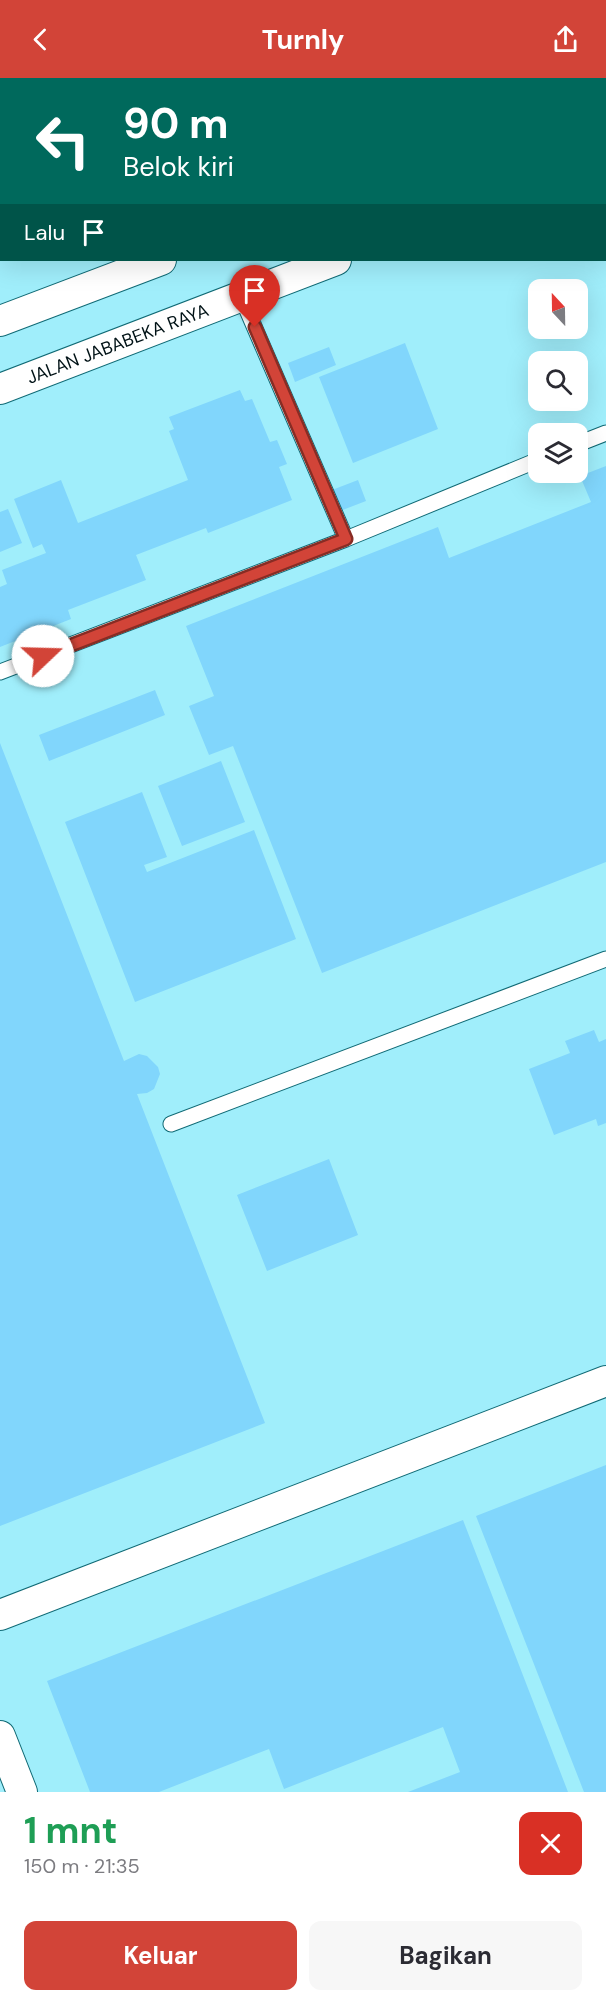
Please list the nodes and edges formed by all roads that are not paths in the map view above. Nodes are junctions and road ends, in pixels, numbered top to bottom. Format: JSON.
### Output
{"nodes":[{"id":1,"x":158,"y":261,"type":"edge"},
{"id":2,"x":333,"y":261,"type":"edge"},
{"id":3,"x":242,"y":296,"type":"junction"},
{"id":4,"x":0,"y":321,"type":"edge"},
{"id":5,"x":0,"y":389,"type":"edge"},
{"id":6,"x":606,"y":433,"type":"edge"},
{"id":7,"x":588,"y":440,"type":"edge"},
{"id":8,"x":528,"y":464,"type":"edge"},
{"id":9,"x":346,"y":539,"type":"junction"},
{"id":10,"x":0,"y":672,"type":"edge"},
{"id":11,"x":606,"y":960,"type":"edge"},
{"id":12,"x":171,"y":1124,"type":"dead end"},
{"id":13,"x":606,"y":1381,"type":"edge"},
{"id":14,"x":0,"y":1615,"type":"edge"},
{"id":15,"x":0,"y":1736,"type":"edge"},
{"id":16,"x":22,"y":1792,"type":"edge"}],
"edges":[{"from":1,"to":4,"type":"street"},
{"from":2,"to":3,"type":"street","name":"JALAN JABABEKA RAYA"},
{"from":3,"to":5,"type":"street","name":"JALAN JABABEKA RAYA"},
{"from":3,"to":9,"type":"lane"},
{"from":6,"to":7,"type":"lane"},
{"from":8,"to":9,"type":"lane"},
{"from":9,"to":10,"type":"lane"},
{"from":11,"to":12,"type":"lane"},
{"from":13,"to":14,"type":"street"},
{"from":15,"to":16,"type":"street"}]}
